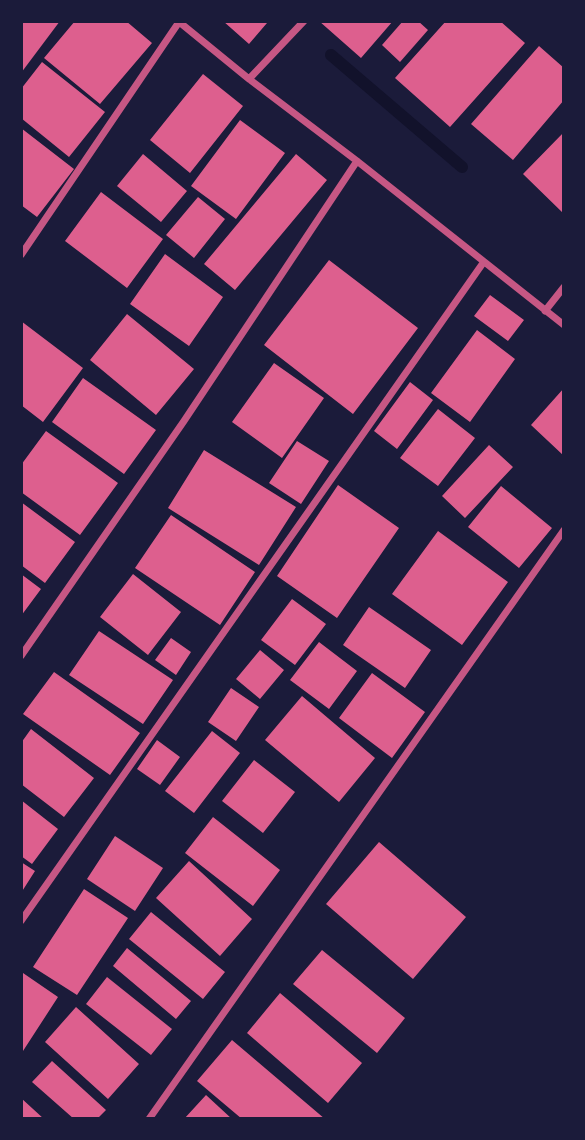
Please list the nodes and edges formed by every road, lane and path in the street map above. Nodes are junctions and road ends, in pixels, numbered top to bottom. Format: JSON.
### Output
{"nodes":[{"id":1,"x":179,"y":21,"type":"edge"},
{"id":2,"x":304,"y":21,"type":"edge"},
{"id":3,"x":248,"y":79,"type":"junction"},
{"id":4,"x":358,"y":162,"type":"junction"},
{"id":5,"x":21,"y":255,"type":"edge"},
{"id":6,"x":483,"y":263,"type":"junction"},
{"id":7,"x":564,"y":287,"type":"edge"},
{"id":8,"x":545,"y":310,"type":"junction"},
{"id":9,"x":564,"y":325,"type":"edge"},
{"id":10,"x":564,"y":530,"type":"edge"},
{"id":11,"x":21,"y":656,"type":"edge"},
{"id":12,"x":21,"y":921,"type":"edge"},
{"id":13,"x":149,"y":1119,"type":"edge"}],
"edges":[{"from":1,"to":3,"type":"street"},
{"from":1,"to":5,"type":"street"},
{"from":2,"to":3,"type":"street"},
{"from":3,"to":4,"type":"street"},
{"from":4,"to":6,"type":"street"},
{"from":4,"to":11,"type":"street"},
{"from":6,"to":8,"type":"street"},
{"from":6,"to":12,"type":"street"},
{"from":7,"to":8,"type":"street"},
{"from":8,"to":9,"type":"street"},
{"from":10,"to":13,"type":"street"}]}
